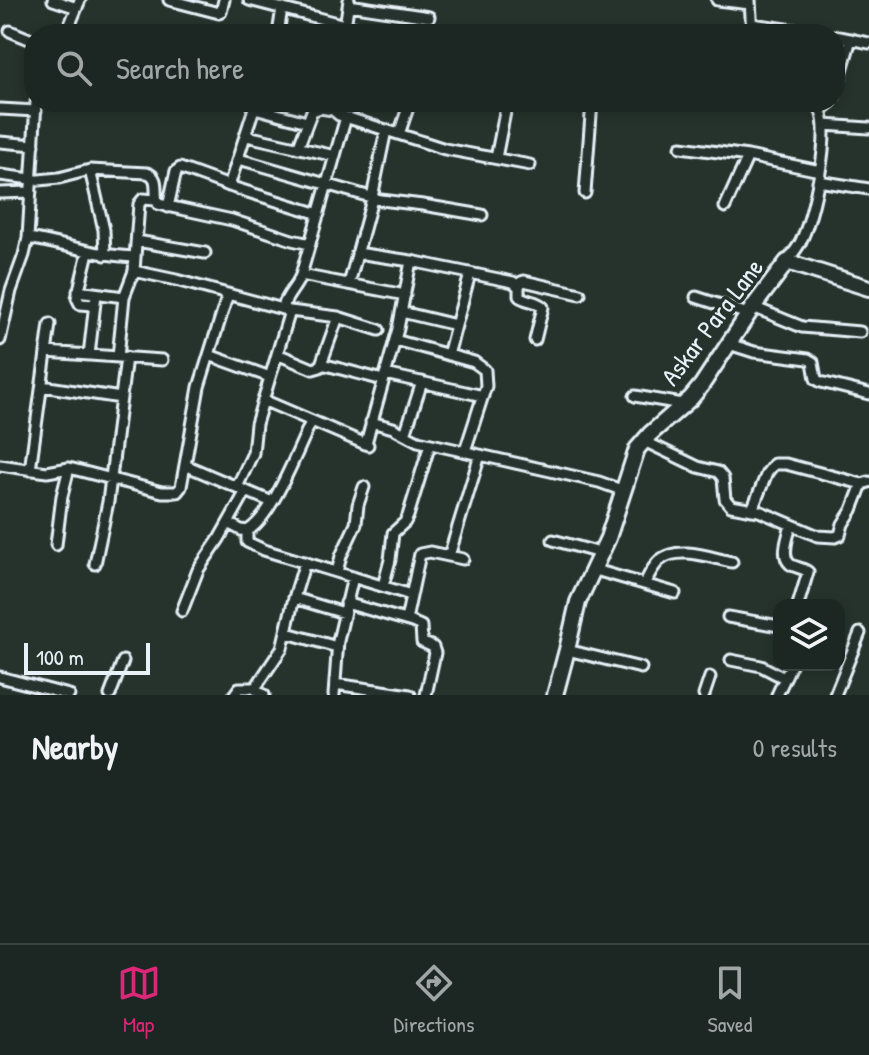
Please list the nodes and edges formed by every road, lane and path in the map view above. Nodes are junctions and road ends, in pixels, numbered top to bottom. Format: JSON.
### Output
{"nodes":[{"id":1,"x":53,"y":0,"type":"edge"},
{"id":2,"x":169,"y":0,"type":"edge"},
{"id":3,"x":224,"y":0,"type":"edge"},
{"id":4,"x":249,"y":0,"type":"edge"},
{"id":5,"x":717,"y":0,"type":"edge"},
{"id":6,"x":349,"y":2,"type":"edge"},
{"id":7,"x":750,"y":2,"type":"edge"},
{"id":8,"x":79,"y":4,"type":"edge"},
{"id":9,"x":282,"y":8,"type":"junction"},
{"id":10,"x":429,"y":17,"type":"dead end"},
{"id":11,"x":70,"y":24,"type":"edge"},
{"id":12,"x":280,"y":24,"type":"edge"},
{"id":13,"x":327,"y":24,"type":"edge"},
{"id":14,"x":345,"y":24,"type":"edge"},
{"id":15,"x":752,"y":24,"type":"edge"},
{"id":16,"x":10,"y":31,"type":"dead end"},
{"id":17,"x":24,"y":37,"type":"edge"},
{"id":18,"x":845,"y":38,"type":"edge"},
{"id":19,"x":851,"y":39,"type":"junction"},
{"id":20,"x":869,"y":43,"type":"edge"},
{"id":21,"x":845,"y":60,"type":"edge"},
{"id":22,"x":24,"y":108,"type":"edge"},
{"id":23,"x":0,"y":109,"type":"edge"},
{"id":24,"x":36,"y":112,"type":"edge"},
{"id":25,"x":253,"y":112,"type":"edge"},
{"id":26,"x":276,"y":112,"type":"edge"},
{"id":27,"x":313,"y":112,"type":"edge"},
{"id":28,"x":340,"y":112,"type":"edge"},
{"id":29,"x":407,"y":112,"type":"edge"},
{"id":30,"x":505,"y":112,"type":"edge"},
{"id":31,"x":591,"y":112,"type":"edge"},
{"id":32,"x":821,"y":112,"type":"edge"},
{"id":33,"x":346,"y":117,"type":"junction"},
{"id":34,"x":307,"y":122,"type":"junction"},
{"id":35,"x":824,"y":125,"type":"junction"},
{"id":36,"x":869,"y":128,"type":"edge"},
{"id":37,"x":386,"y":130,"type":"junction"},
{"id":38,"x":399,"y":134,"type":"junction"},
{"id":39,"x":247,"y":136,"type":"junction"},
{"id":40,"x":0,"y":142,"type":"edge"},
{"id":41,"x":34,"y":145,"type":"junction"},
{"id":42,"x":681,"y":147,"type":"dead end"},
{"id":43,"x":298,"y":148,"type":"junction"},
{"id":44,"x":335,"y":156,"type":"junction"},
{"id":45,"x":748,"y":156,"type":"junction"},
{"id":46,"x":496,"y":158,"type":"junction"},
{"id":47,"x":239,"y":159,"type":"junction"},
{"id":48,"x":530,"y":165,"type":"dead end"},
{"id":49,"x":90,"y":170,"type":"junction"},
{"id":50,"x":0,"y":175,"type":"edge"},
{"id":51,"x":819,"y":176,"type":"junction"},
{"id":52,"x":32,"y":179,"type":"junction"},
{"id":53,"x":326,"y":185,"type":"junction"},
{"id":54,"x":229,"y":186,"type":"junction"},
{"id":55,"x":869,"y":189,"type":"edge"},
{"id":56,"x":31,"y":192,"type":"junction"},
{"id":57,"x":0,"y":193,"type":"edge"},
{"id":58,"x":585,"y":193,"type":"dead end"},
{"id":59,"x":372,"y":197,"type":"junction"},
{"id":60,"x":156,"y":200,"type":"junction"},
{"id":61,"x":168,"y":207,"type":"junction"},
{"id":62,"x":725,"y":207,"type":"dead end"},
{"id":63,"x":319,"y":214,"type":"junction"},
{"id":64,"x":482,"y":215,"type":"dead end"},
{"id":65,"x":28,"y":238,"type":"junction"},
{"id":66,"x":137,"y":241,"type":"junction"},
{"id":67,"x":310,"y":244,"type":"junction"},
{"id":68,"x":88,"y":252,"type":"junction"},
{"id":69,"x":205,"y":253,"type":"dead end"},
{"id":70,"x":357,"y":253,"type":"junction"},
{"id":71,"x":105,"y":255,"type":"junction"},
{"id":72,"x":135,"y":257,"type":"junction"},
{"id":73,"x":411,"y":261,"type":"junction"},
{"id":74,"x":787,"y":262,"type":"junction"},
{"id":75,"x":134,"y":271,"type":"junction"},
{"id":76,"x":470,"y":274,"type":"junction"},
{"id":77,"x":301,"y":275,"type":"junction"},
{"id":78,"x":349,"y":284,"type":"junction"},
{"id":79,"x":519,"y":287,"type":"junction"},
{"id":80,"x":869,"y":288,"type":"edge"},
{"id":81,"x":78,"y":291,"type":"junction"},
{"id":82,"x":96,"y":294,"type":"junction"},
{"id":83,"x":228,"y":294,"type":"junction"},
{"id":84,"x":580,"y":294,"type":"dead end"},
{"id":85,"x":405,"y":295,"type":"junction"},
{"id":86,"x":124,"y":297,"type":"junction"},
{"id":87,"x":696,"y":297,"type":"dead end"},
{"id":88,"x":94,"y":305,"type":"junction"},
{"id":89,"x":286,"y":310,"type":"junction"},
{"id":90,"x":750,"y":310,"type":"junction"},
{"id":91,"x":402,"y":312,"type":"junction"},
{"id":92,"x":338,"y":317,"type":"junction"},
{"id":93,"x":50,"y":324,"type":"dead end"},
{"id":94,"x":456,"y":325,"type":"junction"},
{"id":95,"x":379,"y":330,"type":"dead end"},
{"id":96,"x":860,"y":332,"type":"dead end"},
{"id":97,"x":0,"y":338,"type":"edge"},
{"id":98,"x":395,"y":340,"type":"junction"},
{"id":99,"x":535,"y":340,"type":"dead end"},
{"id":100,"x":729,"y":344,"type":"junction"},
{"id":101,"x":46,"y":352,"type":"junction"},
{"id":102,"x":277,"y":354,"type":"junction"},
{"id":103,"x":89,"y":355,"type":"junction"},
{"id":104,"x":209,"y":355,"type":"junction"},
{"id":105,"x":448,"y":355,"type":"junction"},
{"id":106,"x":122,"y":357,"type":"junction"},
{"id":107,"x":162,"y":360,"type":"dead end"},
{"id":108,"x":322,"y":364,"type":"junction"},
{"id":109,"x":270,"y":377,"type":"junction"},
{"id":110,"x":384,"y":377,"type":"junction"},
{"id":111,"x":422,"y":382,"type":"junction"},
{"id":112,"x":42,"y":386,"type":"junction"},
{"id":113,"x":869,"y":394,"type":"edge"},
{"id":114,"x":483,"y":396,"type":"junction"},
{"id":115,"x":635,"y":396,"type":"dead end"},
{"id":116,"x":121,"y":398,"type":"junction"},
{"id":117,"x":263,"y":400,"type":"junction"},
{"id":118,"x":682,"y":404,"type":"junction"},
{"id":119,"x":311,"y":422,"type":"junction"},
{"id":120,"x":371,"y":422,"type":"junction"},
{"id":121,"x":405,"y":434,"type":"junction"},
{"id":122,"x":644,"y":441,"type":"junction"},
{"id":123,"x":430,"y":444,"type":"junction"},
{"id":124,"x":465,"y":451,"type":"junction"},
{"id":125,"x":480,"y":455,"type":"junction"},
{"id":126,"x":0,"y":465,"type":"edge"},
{"id":127,"x":185,"y":465,"type":"junction"},
{"id":128,"x":69,"y":468,"type":"junction"},
{"id":129,"x":30,"y":470,"type":"junction"},
{"id":130,"x":111,"y":478,"type":"junction"},
{"id":131,"x":866,"y":483,"type":"edge"},
{"id":132,"x":364,"y":487,"type":"dead end"},
{"id":133,"x":241,"y":489,"type":"junction"},
{"id":134,"x":624,"y":491,"type":"junction"},
{"id":135,"x":272,"y":502,"type":"junction"},
{"id":136,"x":752,"y":510,"type":"junction"},
{"id":137,"x":228,"y":523,"type":"junction"},
{"id":138,"x":791,"y":525,"type":"junction"},
{"id":139,"x":247,"y":531,"type":"junction"},
{"id":140,"x":553,"y":540,"type":"dead end"},
{"id":141,"x":56,"y":545,"type":"dead end"},
{"id":142,"x":600,"y":553,"type":"junction"},
{"id":143,"x":449,"y":556,"type":"junction"},
{"id":144,"x":463,"y":559,"type":"dead end"},
{"id":145,"x":305,"y":562,"type":"junction"},
{"id":146,"x":732,"y":562,"type":"dead end"},
{"id":147,"x":95,"y":564,"type":"dead end"},
{"id":148,"x":592,"y":569,"type":"junction"},
{"id":149,"x":337,"y":572,"type":"junction"},
{"id":150,"x":353,"y":577,"type":"junction"},
{"id":151,"x":645,"y":583,"type":"junction"},
{"id":152,"x":383,"y":586,"type":"junction"},
{"id":153,"x":675,"y":593,"type":"dead end"},
{"id":154,"x":411,"y":595,"type":"junction"},
{"id":155,"x":294,"y":598,"type":"junction"},
{"id":156,"x":800,"y":599,"type":"edge"},
{"id":157,"x":345,"y":608,"type":"junction"},
{"id":158,"x":182,"y":611,"type":"dead end"},
{"id":159,"x":728,"y":617,"type":"dead end"},
{"id":160,"x":406,"y":620,"type":"junction"},
{"id":161,"x":773,"y":625,"type":"edge"},
{"id":162,"x":287,"y":633,"type":"junction"},
{"id":163,"x":860,"y":633,"type":"dead end"},
{"id":164,"x":337,"y":647,"type":"junction"},
{"id":165,"x":567,"y":650,"type":"junction"},
{"id":166,"x":731,"y":660,"type":"dead end"},
{"id":167,"x":123,"y":661,"type":"dead end"},
{"id":168,"x":641,"y":668,"type":"dead end"},
{"id":169,"x":788,"y":671,"type":"edge"},
{"id":170,"x":0,"y":677,"type":"edge"},
{"id":171,"x":710,"y":677,"type":"dead end"},
{"id":172,"x":784,"y":678,"type":"junction"},
{"id":173,"x":253,"y":688,"type":"junction"},
{"id":174,"x":334,"y":690,"type":"edge"},
{"id":175,"x":705,"y":694,"type":"edge"},
{"id":176,"x":69,"y":695,"type":"edge"},
{"id":177,"x":110,"y":695,"type":"edge"},
{"id":178,"x":234,"y":695,"type":"edge"},
{"id":179,"x":264,"y":695,"type":"edge"},
{"id":180,"x":410,"y":695,"type":"edge"},
{"id":181,"x":426,"y":695,"type":"edge"},
{"id":182,"x":555,"y":695,"type":"edge"},
{"id":183,"x":777,"y":695,"type":"edge"},
{"id":184,"x":835,"y":695,"type":"edge"}],
"edges":[{"from":1,"to":8,"type":"street"},
{"from":2,"to":3,"type":"street"},
{"from":4,"to":9,"type":"street"},
{"from":5,"to":7,"type":"street"},
{"from":6,"to":10,"type":"street"},
{"from":6,"to":14,"type":"street"},
{"from":7,"to":15,"type":"street"},
{"from":8,"to":11,"type":"street"},
{"from":9,"to":12,"type":"street"},
{"from":9,"to":13,"type":"street"},
{"from":16,"to":17,"type":"street"},
{"from":18,"to":19,"type":"street"},
{"from":19,"to":20,"type":"street"},
{"from":19,"to":21,"type":"street"},
{"from":22,"to":23,"type":"street"},
{"from":24,"to":41,"type":"street"},
{"from":25,"to":39,"type":"street"},
{"from":26,"to":34,"type":"street"},
{"from":27,"to":34,"type":"street"},
{"from":28,"to":33,"type":"street"},
{"from":29,"to":38,"type":"street"},
{"from":30,"to":46,"type":"street"},
{"from":31,"to":58,"type":"street"},
{"from":32,"to":35,"type":"street","name":"Askar Para Lane"},
{"from":33,"to":37,"type":"street"},
{"from":33,"to":44,"type":"street"},
{"from":34,"to":43,"type":"street"},
{"from":35,"to":36,"type":"street"},
{"from":35,"to":51,"type":"street","name":"Askar Para Lane"},
{"from":37,"to":38,"type":"street"},
{"from":37,"to":59,"type":"street"},
{"from":38,"to":46,"type":"street"},
{"from":39,"to":43,"type":"street"},
{"from":39,"to":47,"type":"street"},
{"from":40,"to":41,"type":"street"},
{"from":41,"to":52,"type":"street"},
{"from":42,"to":45,"type":"street"},
{"from":43,"to":44,"type":"street"},
{"from":44,"to":53,"type":"street"},
{"from":45,"to":51,"type":"street"},
{"from":45,"to":62,"type":"street"},
{"from":46,"to":48,"type":"street"},
{"from":47,"to":53,"type":"street"},
{"from":47,"to":54,"type":"street"},
{"from":49,"to":52,"type":"street"},
{"from":49,"to":60,"type":"street"},
{"from":49,"to":71,"type":"street"},
{"from":50,"to":52,"type":"street"},
{"from":51,"to":55,"type":"street"},
{"from":51,"to":74,"type":"street","name":"Askar Para Lane"},
{"from":52,"to":56,"type":"street"},
{"from":53,"to":59,"type":"street"},
{"from":53,"to":63,"type":"street"},
{"from":54,"to":61,"type":"street"},
{"from":54,"to":63,"type":"street"},
{"from":56,"to":57,"type":"street"},
{"from":56,"to":65,"type":"street"},
{"from":59,"to":64,"type":"street"},
{"from":59,"to":70,"type":"street"},
{"from":60,"to":61,"type":"street"},
{"from":60,"to":66,"type":"street"},
{"from":61,"to":67,"type":"street"},
{"from":63,"to":67,"type":"street"},
{"from":65,"to":68,"type":"street"},
{"from":65,"to":97,"type":"street"},
{"from":66,"to":69,"type":"street"},
{"from":66,"to":72,"type":"street"},
{"from":67,"to":77,"type":"street"},
{"from":68,"to":71,"type":"street"},
{"from":68,"to":81,"type":"street"},
{"from":70,"to":73,"type":"street"},
{"from":70,"to":78,"type":"street"},
{"from":71,"to":72,"type":"street"},
{"from":72,"to":75,"type":"street"},
{"from":73,"to":76,"type":"street"},
{"from":73,"to":85,"type":"street"},
{"from":74,"to":80,"type":"street"},
{"from":74,"to":90,"type":"street","name":"Askar Para Lane"},
{"from":75,"to":83,"type":"street"},
{"from":75,"to":86,"type":"street"},
{"from":76,"to":79,"type":"street"},
{"from":76,"to":94,"type":"street"},
{"from":77,"to":78,"type":"street"},
{"from":77,"to":89,"type":"street"},
{"from":78,"to":85,"type":"street"},
{"from":79,"to":84,"type":"street"},
{"from":79,"to":99,"type":"street"},
{"from":81,"to":82,"type":"street"},
{"from":81,"to":88,"type":"street"},
{"from":82,"to":86,"type":"street"},
{"from":82,"to":88,"type":"street"},
{"from":83,"to":89,"type":"street"},
{"from":83,"to":104,"type":"street"},
{"from":85,"to":91,"type":"street"},
{"from":86,"to":106,"type":"street"},
{"from":87,"to":90,"type":"street"},
{"from":88,"to":103,"type":"street"},
{"from":89,"to":92,"type":"street"},
{"from":89,"to":102,"type":"street"},
{"from":90,"to":96,"type":"street"},
{"from":90,"to":100,"type":"street","name":"Askar Para Lane"},
{"from":91,"to":94,"type":"street"},
{"from":91,"to":98,"type":"street"},
{"from":92,"to":95,"type":"street"},
{"from":92,"to":108,"type":"street"},
{"from":93,"to":101,"type":"street"},
{"from":94,"to":105,"type":"street"},
{"from":98,"to":105,"type":"street"},
{"from":98,"to":110,"type":"street"},
{"from":100,"to":113,"type":"street"},
{"from":100,"to":118,"type":"street","name":"Askar Para Lane"},
{"from":101,"to":103,"type":"street"},
{"from":101,"to":112,"type":"street"},
{"from":102,"to":108,"type":"street"},
{"from":102,"to":109,"type":"street"},
{"from":103,"to":106,"type":"street"},
{"from":104,"to":109,"type":"street"},
{"from":104,"to":127,"type":"street"},
{"from":105,"to":114,"type":"street"},
{"from":106,"to":107,"type":"street"},
{"from":106,"to":116,"type":"street"},
{"from":108,"to":110,"type":"street"},
{"from":109,"to":117,"type":"street"},
{"from":110,"to":111,"type":"street"},
{"from":110,"to":120,"type":"street"},
{"from":111,"to":114,"type":"street"},
{"from":111,"to":121,"type":"street"},
{"from":112,"to":116,"type":"street"},
{"from":112,"to":129,"type":"street"},
{"from":114,"to":124,"type":"street"},
{"from":115,"to":118,"type":"street"},
{"from":116,"to":130,"type":"street"},
{"from":117,"to":119,"type":"street"},
{"from":117,"to":133,"type":"street"},
{"from":118,"to":122,"type":"street","name":"Askar Para Lane"},
{"from":119,"to":120,"type":"street"},
{"from":119,"to":135,"type":"street"},
{"from":120,"to":121,"type":"street"},
{"from":121,"to":123,"type":"street"},
{"from":122,"to":134,"type":"street","name":"Askar Para Lane"},
{"from":122,"to":136,"type":"street"},
{"from":123,"to":124,"type":"street"},
{"from":123,"to":152,"type":"street"},
{"from":124,"to":125,"type":"street"},
{"from":125,"to":134,"type":"street"},
{"from":125,"to":143,"type":"street"},
{"from":126,"to":129,"type":"street"},
{"from":127,"to":130,"type":"street"},
{"from":127,"to":133,"type":"street"},
{"from":128,"to":129,"type":"street"},
{"from":128,"to":130,"type":"street"},
{"from":128,"to":141,"type":"street"},
{"from":130,"to":147,"type":"street"},
{"from":131,"to":136,"type":"street"},
{"from":131,"to":138,"type":"street"},
{"from":132,"to":149,"type":"street"},
{"from":133,"to":135,"type":"street"},
{"from":133,"to":137,"type":"street"},
{"from":134,"to":142,"type":"street","name":"Askar Para Lane"},
{"from":135,"to":139,"type":"street"},
{"from":136,"to":138,"type":"street"},
{"from":137,"to":139,"type":"street"},
{"from":137,"to":158,"type":"street"},
{"from":138,"to":156,"type":"street"},
{"from":139,"to":145,"type":"street"},
{"from":140,"to":142,"type":"street"},
{"from":142,"to":148,"type":"street","name":"Askar Para Lane"},
{"from":143,"to":144,"type":"street"},
{"from":143,"to":154,"type":"street"},
{"from":145,"to":149,"type":"street"},
{"from":145,"to":155,"type":"street"},
{"from":146,"to":151,"type":"street"},
{"from":148,"to":151,"type":"street"},
{"from":148,"to":165,"type":"street","name":"Askar Para Lane"},
{"from":149,"to":150,"type":"street"},
{"from":150,"to":152,"type":"street"},
{"from":150,"to":157,"type":"street"},
{"from":151,"to":153,"type":"street"},
{"from":152,"to":154,"type":"street"},
{"from":154,"to":160,"type":"street"},
{"from":155,"to":157,"type":"street"},
{"from":155,"to":162,"type":"street"},
{"from":157,"to":160,"type":"street"},
{"from":157,"to":164,"type":"street"},
{"from":159,"to":161,"type":"street"},
{"from":160,"to":181,"type":"street"},
{"from":162,"to":164,"type":"street"},
{"from":162,"to":173,"type":"street"},
{"from":163,"to":184,"type":"street"},
{"from":164,"to":174,"type":"street"},
{"from":165,"to":168,"type":"street"},
{"from":165,"to":182,"type":"street","name":"Askar Para Lane"},
{"from":166,"to":172,"type":"street"},
{"from":167,"to":177,"type":"street"},
{"from":169,"to":172,"type":"street"},
{"from":170,"to":176,"type":"street"},
{"from":171,"to":175,"type":"street"},
{"from":172,"to":183,"type":"street"},
{"from":173,"to":178,"type":"street"},
{"from":173,"to":179,"type":"street"},
{"from":174,"to":180,"type":"street"}]}
